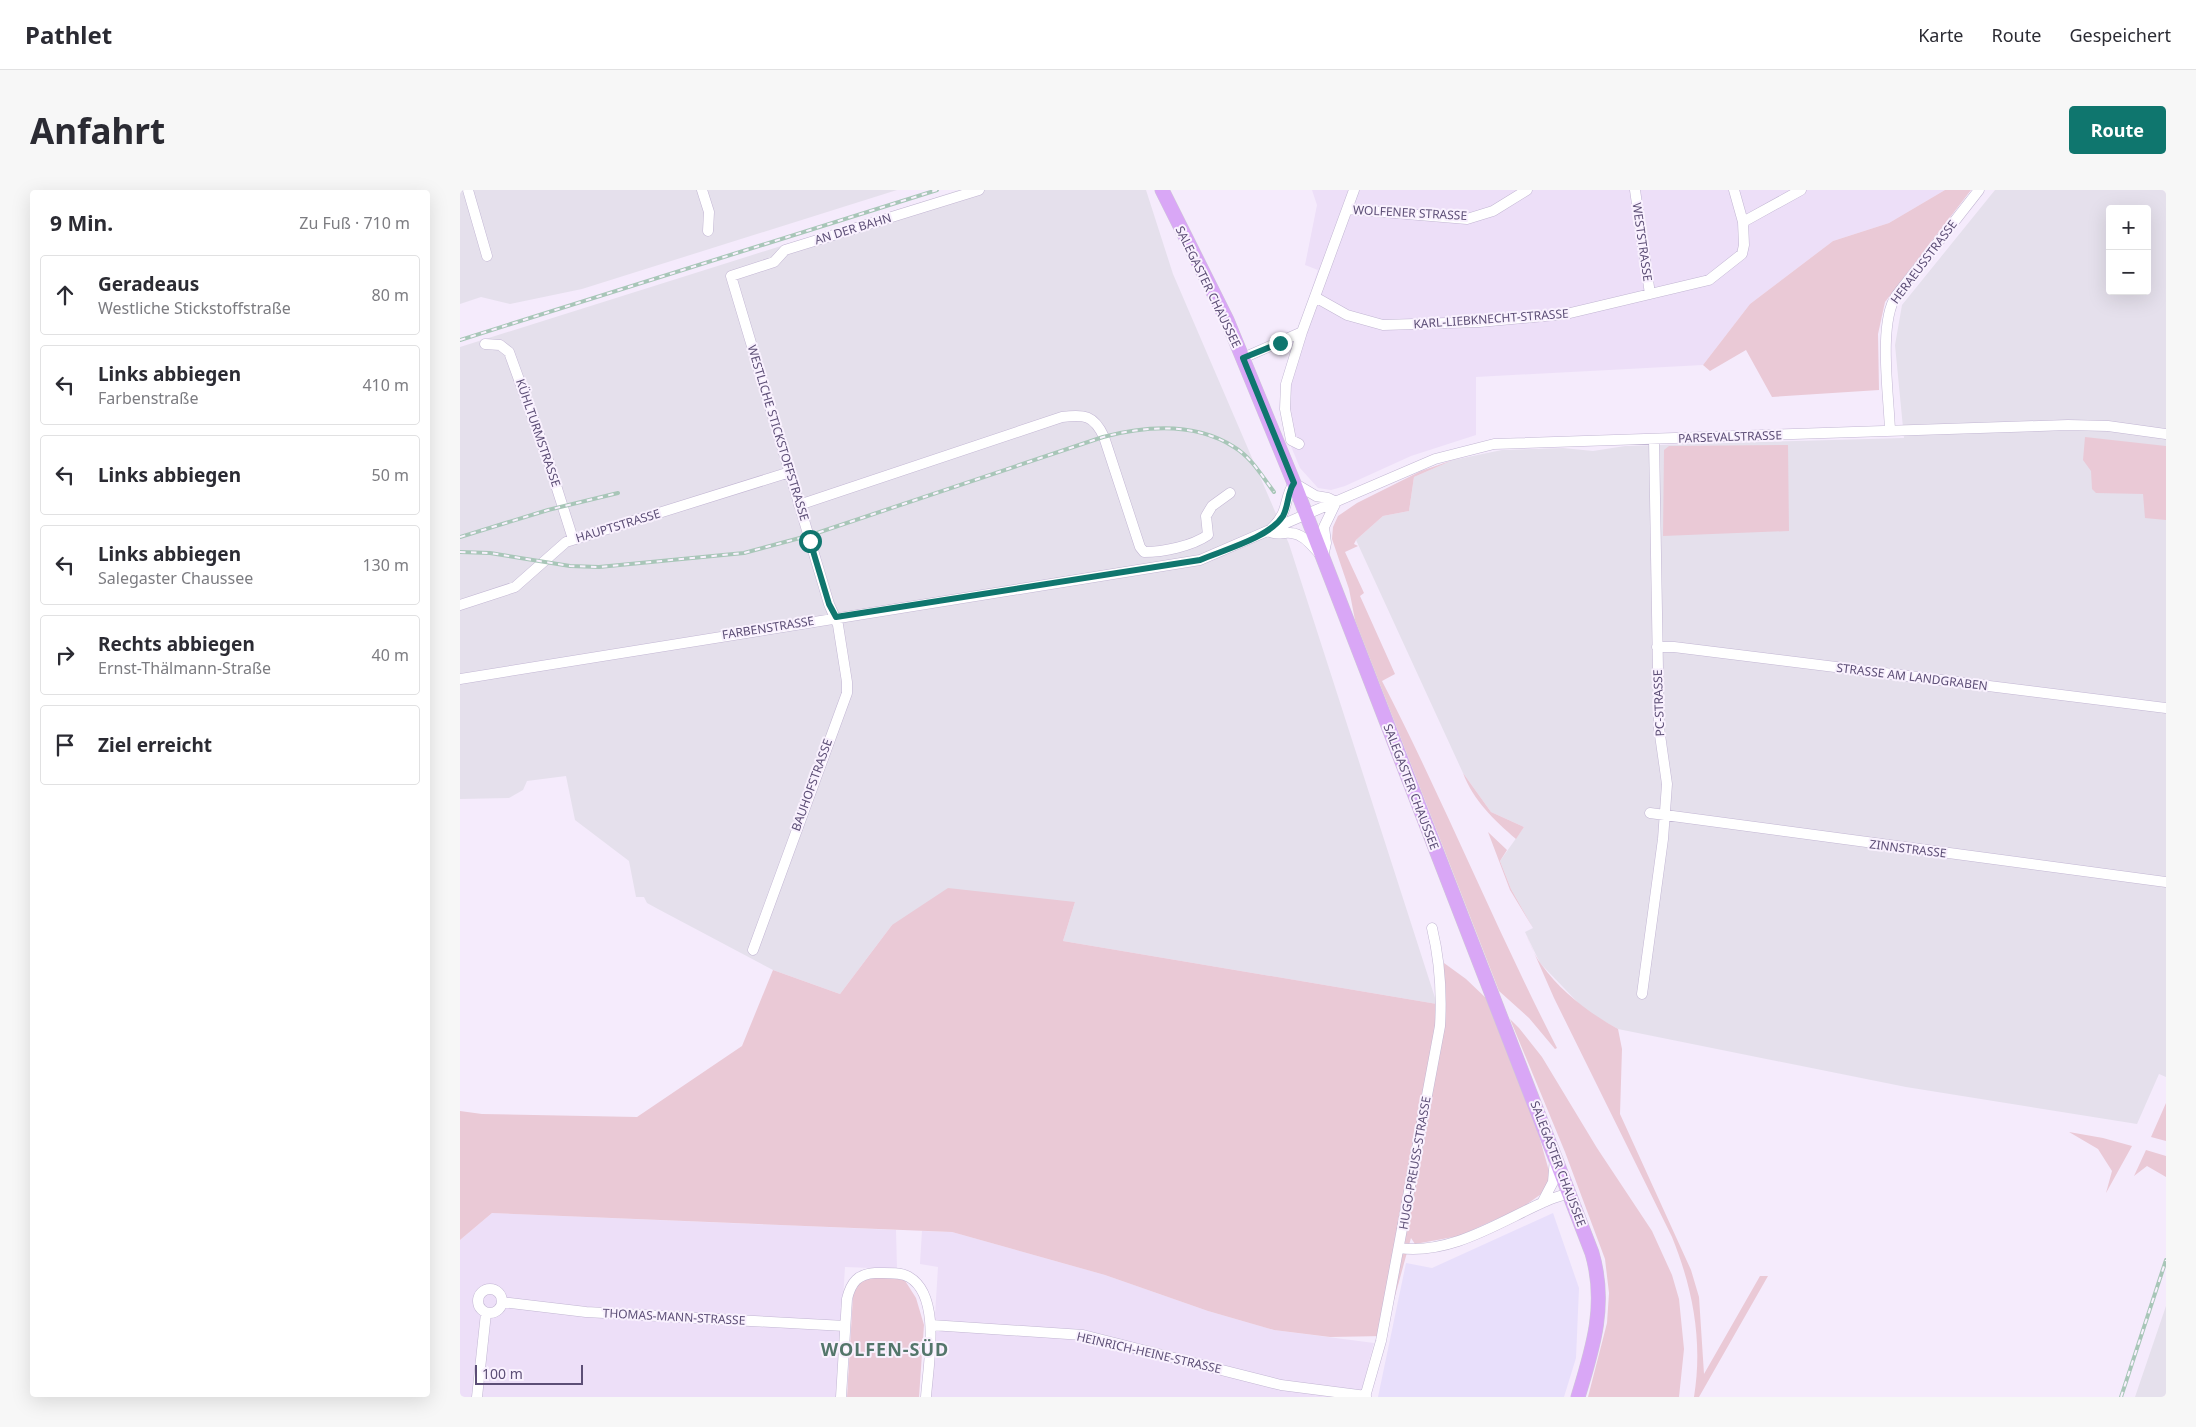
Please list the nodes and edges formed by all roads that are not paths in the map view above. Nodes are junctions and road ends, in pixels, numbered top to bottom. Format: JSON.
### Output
{"nodes":[{"id":1,"x":468,"y":190,"type":"edge"},
{"id":2,"x":702,"y":190,"type":"edge"},
{"id":3,"x":979,"y":190,"type":"edge"},
{"id":4,"x":1162,"y":190,"type":"edge"},
{"id":5,"x":1354,"y":190,"type":"edge"},
{"id":6,"x":1526,"y":190,"type":"edge"},
{"id":7,"x":1635,"y":190,"type":"edge"},
{"id":8,"x":1734,"y":190,"type":"edge"},
{"id":9,"x":1801,"y":190,"type":"edge"},
{"id":10,"x":1979,"y":190,"type":"edge"},
{"id":11,"x":1347,"y":209,"type":"junction"},
{"id":12,"x":1743,"y":222,"type":"junction"},
{"id":13,"x":708,"y":231,"type":"dead end"},
{"id":14,"x":487,"y":256,"type":"dead end"},
{"id":15,"x":731,"y":276,"type":"joint"},
{"id":16,"x":1650,"y":294,"type":"junction"},
{"id":17,"x":1315,"y":297,"type":"junction"},
{"id":18,"x":1302,"y":332,"type":"junction"},
{"id":19,"x":485,"y":344,"type":"dead end"},
{"id":20,"x":1243,"y":358,"type":"junction"},
{"id":21,"x":1890,"y":431,"type":"junction"},
{"id":22,"x":2166,"y":434,"type":"edge"},
{"id":23,"x":1654,"y":439,"type":"junction"},
{"id":24,"x":1298,"y":444,"type":"dead end"},
{"id":25,"x":790,"y":472,"type":"junction"},
{"id":26,"x":1294,"y":483,"type":"junction"},
{"id":27,"x":1230,"y":493,"type":"dead end"},
{"id":28,"x":1336,"y":502,"type":"junction"},
{"id":29,"x":799,"y":504,"type":"junction"},
{"id":30,"x":1306,"y":515,"type":"junction"},
{"id":31,"x":1268,"y":531,"type":"junction"},
{"id":32,"x":573,"y":539,"type":"junction"},
{"id":33,"x":1323,"y":557,"type":"junction"},
{"id":34,"x":460,"y":605,"type":"edge"},
{"id":35,"x":836,"y":617,"type":"junction"},
{"id":36,"x":1657,"y":647,"type":"junction"},
{"id":37,"x":460,"y":679,"type":"edge"},
{"id":38,"x":2166,"y":708,"type":"edge"},
{"id":39,"x":1650,"y":814,"type":"dead end"},
{"id":40,"x":1666,"y":816,"type":"junction"},
{"id":41,"x":2166,"y":882,"type":"edge"},
{"id":42,"x":1432,"y":928,"type":"dead end"},
{"id":43,"x":753,"y":950,"type":"dead end"},
{"id":44,"x":1642,"y":994,"type":"dead end"},
{"id":45,"x":1555,"y":1158,"type":"junction"},
{"id":46,"x":1569,"y":1193,"type":"junction"},
{"id":47,"x":1541,"y":1203,"type":"junction"},
{"id":48,"x":1399,"y":1248,"type":"junction"},
{"id":49,"x":502,"y":1302,"type":"junction"},
{"id":50,"x":486,"y":1313,"type":"junction"},
{"id":51,"x":931,"y":1325,"type":"junction"},
{"id":52,"x":845,"y":1326,"type":"junction"},
{"id":53,"x":1365,"y":1396,"type":"edge"},
{"id":54,"x":477,"y":1397,"type":"edge"},
{"id":55,"x":842,"y":1397,"type":"edge"},
{"id":56,"x":926,"y":1397,"type":"edge"},
{"id":57,"x":1578,"y":1397,"type":"edge"}],
"edges":[{"from":1,"to":14,"type":"street"},
{"from":2,"to":13,"type":"street"},
{"from":3,"to":15,"type":"street","name":"AN DER BAHN"},
{"from":4,"to":20,"type":"main road","name":"SALEGASTER CHAUSSEE"},
{"from":5,"to":11,"type":"street"},
{"from":6,"to":11,"type":"street","name":"WOLFENER STRASSE"},
{"from":7,"to":16,"type":"street","name":"WESTSTRASSE"},
{"from":8,"to":12,"type":"street","name":"KARL-LIEBKNECHT-STRASSE"},
{"from":9,"to":12,"type":"street"},
{"from":10,"to":21,"type":"street","name":"HERAEUSSTRASSE"},
{"from":11,"to":17,"type":"street"},
{"from":12,"to":16,"type":"street","name":"KARL-LIEBKNECHT-STRASSE"},
{"from":15,"to":25,"type":"street","name":"WESTLICHE STICKSTOFFSTRASSE"},
{"from":16,"to":17,"type":"street","name":"KARL-LIEBKNECHT-STRASSE"},
{"from":17,"to":18,"type":"street"},
{"from":18,"to":20,"type":"street"},
{"from":18,"to":24,"type":"street"},
{"from":19,"to":32,"type":"street","name":"KÜHLTURMSTRASSE"},
{"from":20,"to":26,"type":"main road","name":"SALEGASTER CHAUSSEE"},
{"from":21,"to":22,"type":"street","name":"PARSEVALSTRASSE"},
{"from":21,"to":23,"type":"street","name":"PARSEVALSTRASSE"},
{"from":23,"to":28,"type":"street","name":"PARSEVALSTRASSE"},
{"from":23,"to":36,"type":"street","name":"PC-STRASSE"},
{"from":25,"to":29,"type":"street","name":"WESTLICHE STICKSTOFFSTRASSE"},
{"from":25,"to":32,"type":"street","name":"HAUPTSTRASSE"},
{"from":26,"to":28,"type":"street"},
{"from":26,"to":30,"type":"main road","name":"SALEGASTER CHAUSSEE"},
{"from":26,"to":31,"type":"street"},
{"from":27,"to":29,"type":"street"},
{"from":28,"to":30,"type":"street","name":"PARSEVALSTRASSE"},
{"from":28,"to":33,"type":"street"},
{"from":29,"to":35,"type":"street","name":"WESTLICHE STICKSTOFFSTRASSE"},
{"from":30,"to":31,"type":"street","name":"FARBENSTRASSE"},
{"from":30,"to":33,"type":"main road","name":"SALEGASTER CHAUSSEE"},
{"from":31,"to":33,"type":"street"},
{"from":31,"to":35,"type":"street","name":"FARBENSTRASSE"},
{"from":32,"to":34,"type":"street","name":"HAUPTSTRASSE"},
{"from":33,"to":45,"type":"main road","name":"SALEGASTER CHAUSSEE"},
{"from":35,"to":37,"type":"street","name":"FARBENSTRASSE"},
{"from":35,"to":43,"type":"street","name":"BAUHOFSTRASSE"},
{"from":36,"to":38,"type":"street","name":"STRASSE AM LANDGRABEN"},
{"from":36,"to":40,"type":"street","name":"PC-STRASSE"},
{"from":39,"to":40,"type":"street","name":"ZINNSTRASSE"},
{"from":40,"to":41,"type":"street","name":"ZINNSTRASSE"},
{"from":40,"to":44,"type":"street","name":"PC-STRASSE"},
{"from":42,"to":48,"type":"street","name":"HUGO-PREUSS-STRASSE"},
{"from":45,"to":46,"type":"main road","name":"SALEGASTER CHAUSSEE"},
{"from":45,"to":47,"type":"street"},
{"from":46,"to":47,"type":"street"},
{"from":46,"to":57,"type":"main road","name":"SALEGASTER CHAUSSEE"},
{"from":47,"to":48,"type":"street"},
{"from":48,"to":53,"type":"street","name":"HUGO-PREUSS-STRASSE"},
{"from":49,"to":50,"type":"street"},
{"from":49,"to":50,"type":"street"},
{"from":49,"to":52,"type":"street","name":"THOMAS-MANN-STRASSE"},
{"from":50,"to":54,"type":"street"},
{"from":51,"to":52,"type":"street"},
{"from":51,"to":53,"type":"street","name":"HEINRICH-HEINE-STRASSE"},
{"from":51,"to":56,"type":"street"},
{"from":52,"to":55,"type":"street"}]}
